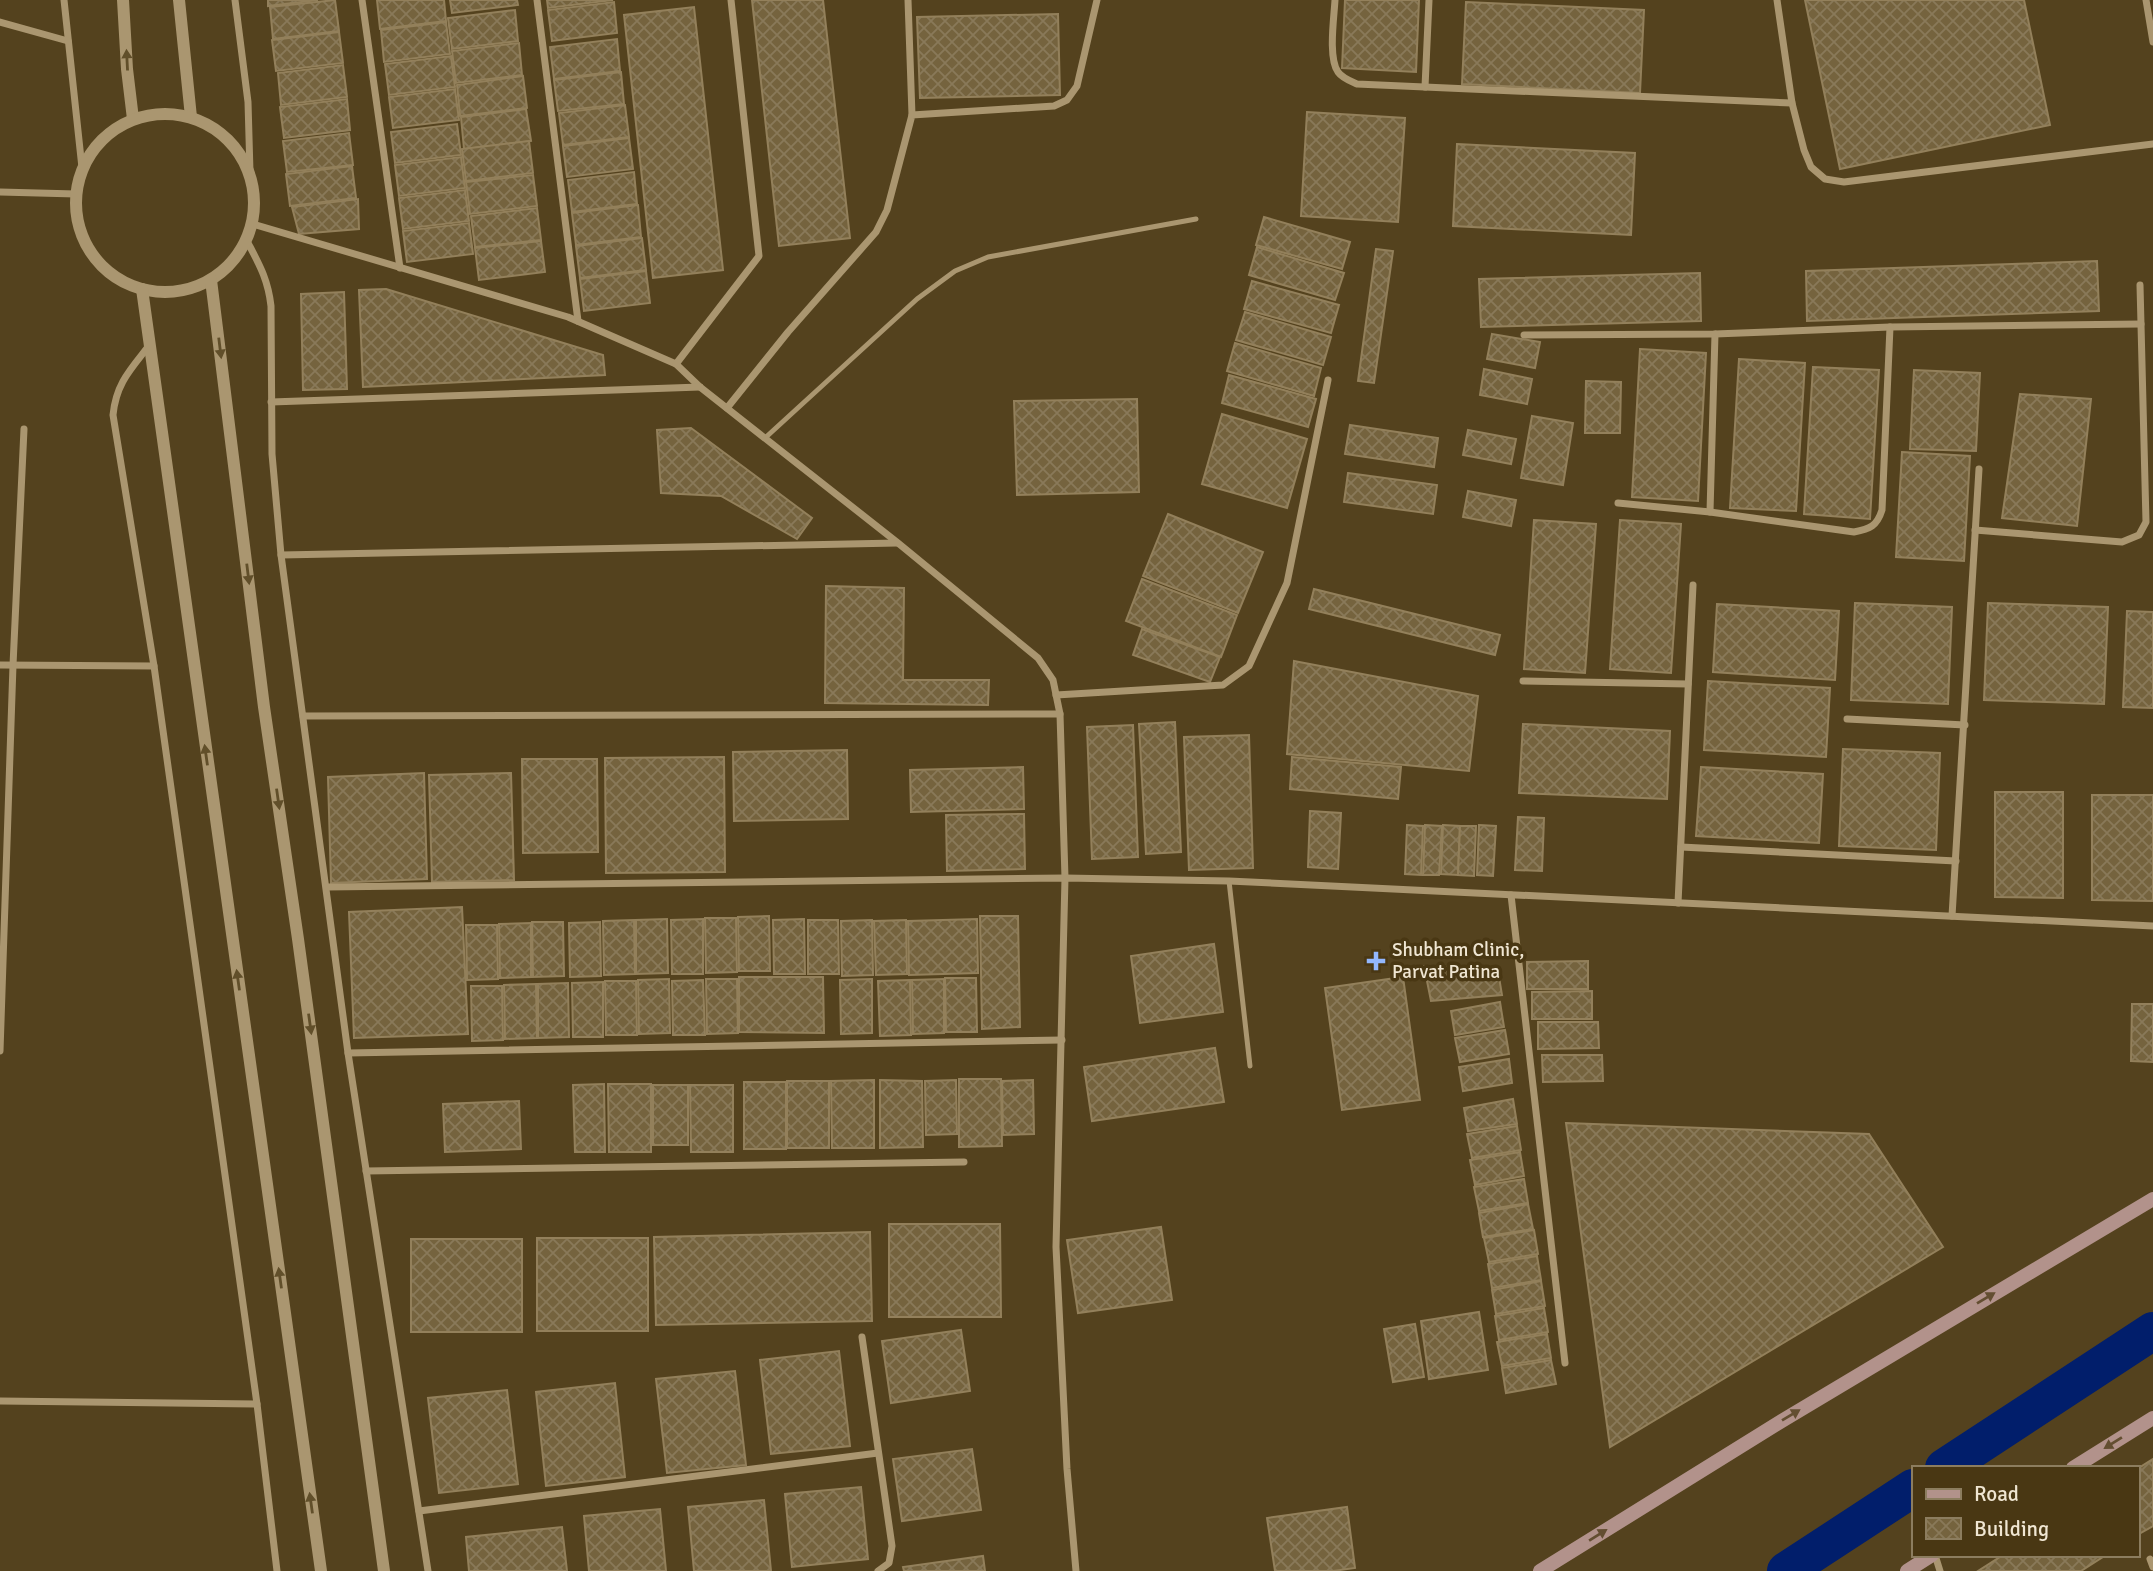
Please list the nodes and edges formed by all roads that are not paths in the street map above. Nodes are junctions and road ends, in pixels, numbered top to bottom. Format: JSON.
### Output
{"nodes":[{"id":1,"x":64,"y":0,"type":"edge"},
{"id":2,"x":124,"y":0,"type":"edge"},
{"id":3,"x":179,"y":0,"type":"edge"},
{"id":4,"x":235,"y":0,"type":"edge"},
{"id":5,"x":362,"y":0,"type":"edge"},
{"id":6,"x":537,"y":0,"type":"edge"},
{"id":7,"x":731,"y":0,"type":"edge"},
{"id":8,"x":908,"y":0,"type":"edge"},
{"id":9,"x":1097,"y":0,"type":"edge"},
{"id":10,"x":1335,"y":0,"type":"edge"},
{"id":11,"x":1429,"y":0,"type":"edge"},
{"id":12,"x":1777,"y":0,"type":"edge"},
{"id":13,"x":2147,"y":0,"type":"edge"},
{"id":14,"x":0,"y":22,"type":"edge"},
{"id":15,"x":68,"y":41,"type":"junction"},
{"id":16,"x":2153,"y":42,"type":"edge"},
{"id":17,"x":1425,"y":87,"type":"junction"},
{"id":18,"x":1792,"y":103,"type":"junction"},
{"id":19,"x":912,"y":115,"type":"junction"},
{"id":20,"x":191,"y":117,"type":"junction"},
{"id":21,"x":133,"y":119,"type":"junction"},
{"id":22,"x":2153,"y":144,"type":"edge"},
{"id":23,"x":82,"y":168,"type":"junction"},
{"id":24,"x":250,"y":173,"type":"junction"},
{"id":25,"x":0,"y":192,"type":"edge"},
{"id":26,"x":76,"y":194,"type":"junction"},
{"id":27,"x":1196,"y":219,"type":"dead end"},
{"id":28,"x":253,"y":224,"type":"junction"},
{"id":29,"x":247,"y":241,"type":"junction"},
{"id":30,"x":400,"y":268,"type":"junction"},
{"id":31,"x":211,"y":280,"type":"junction"},
{"id":32,"x":2140,"y":285,"type":"dead end"},
{"id":33,"x":142,"y":289,"type":"junction"},
{"id":34,"x":578,"y":321,"type":"junction"},
{"id":35,"x":2141,"y":324,"type":"junction"},
{"id":36,"x":1890,"y":327,"type":"junction"},
{"id":37,"x":1715,"y":334,"type":"junction"},
{"id":38,"x":1524,"y":335,"type":"dead end"},
{"id":39,"x":149,"y":346,"type":"junction"},
{"id":40,"x":676,"y":364,"type":"junction"},
{"id":41,"x":1328,"y":380,"type":"dead end"},
{"id":42,"x":2153,"y":386,"type":"edge"},
{"id":43,"x":700,"y":387,"type":"junction"},
{"id":44,"x":2142,"y":387,"type":"junction"},
{"id":45,"x":271,"y":402,"type":"junction"},
{"id":46,"x":727,"y":408,"type":"junction"},
{"id":47,"x":23,"y":429,"type":"dead end"},
{"id":48,"x":765,"y":438,"type":"junction"},
{"id":49,"x":1979,"y":469,"type":"dead end"},
{"id":50,"x":1618,"y":503,"type":"dead end"},
{"id":51,"x":1710,"y":512,"type":"junction"},
{"id":52,"x":1975,"y":530,"type":"junction"},
{"id":53,"x":898,"y":543,"type":"junction"},
{"id":54,"x":281,"y":555,"type":"junction"},
{"id":55,"x":1693,"y":585,"type":"dead end"},
{"id":56,"x":0,"y":665,"type":"edge"},
{"id":57,"x":13,"y":665,"type":"junction"},
{"id":58,"x":154,"y":666,"type":"junction"},
{"id":59,"x":1523,"y":681,"type":"dead end"},
{"id":60,"x":1688,"y":684,"type":"junction"},
{"id":61,"x":1056,"y":695,"type":"junction"},
{"id":62,"x":1060,"y":714,"type":"junction"},
{"id":63,"x":303,"y":716,"type":"junction"},
{"id":64,"x":1847,"y":719,"type":"dead end"},
{"id":65,"x":1965,"y":725,"type":"junction"},
{"id":66,"x":1681,"y":847,"type":"junction"},
{"id":67,"x":1956,"y":861,"type":"junction"},
{"id":68,"x":1065,"y":878,"type":"junction"},
{"id":69,"x":1229,"y":881,"type":"junction"},
{"id":70,"x":327,"y":887,"type":"junction"},
{"id":71,"x":1511,"y":895,"type":"junction"},
{"id":72,"x":1678,"y":902,"type":"junction"},
{"id":73,"x":1952,"y":916,"type":"junction"},
{"id":74,"x":2153,"y":926,"type":"edge"},
{"id":75,"x":1,"y":1009,"type":"edge"},
{"id":76,"x":1062,"y":1040,"type":"junction"},
{"id":77,"x":0,"y":1051,"type":"edge"},
{"id":78,"x":348,"y":1054,"type":"junction"},
{"id":79,"x":1251,"y":1066,"type":"dead end"},
{"id":80,"x":964,"y":1162,"type":"dead end"},
{"id":81,"x":366,"y":1171,"type":"junction"},
{"id":82,"x":2153,"y":1199,"type":"edge"},
{"id":83,"x":862,"y":1337,"type":"dead end"},
{"id":84,"x":1565,"y":1363,"type":"dead end"},
{"id":85,"x":0,"y":1401,"type":"edge"},
{"id":86,"x":257,"y":1404,"type":"junction"},
{"id":87,"x":2153,"y":1418,"type":"edge"},
{"id":88,"x":878,"y":1453,"type":"junction"},
{"id":89,"x":2076,"y":1466,"type":"edge"},
{"id":90,"x":419,"y":1511,"type":"junction"},
{"id":91,"x":1930,"y":1557,"type":"edge"},
{"id":92,"x":277,"y":1571,"type":"edge"},
{"id":93,"x":321,"y":1571,"type":"edge"},
{"id":94,"x":384,"y":1571,"type":"edge"},
{"id":95,"x":428,"y":1571,"type":"edge"},
{"id":96,"x":878,"y":1571,"type":"edge"},
{"id":97,"x":1076,"y":1571,"type":"edge"},
{"id":98,"x":1540,"y":1571,"type":"edge"},
{"id":99,"x":1908,"y":1571,"type":"edge"}],
"edges":[{"from":1,"to":15,"type":"street"},
{"from":21,"to":2,"type":"street","one_way":true},
{"from":3,"to":20,"type":"street"},
{"from":4,"to":24,"type":"street"},
{"from":5,"to":30,"type":"street"},
{"from":6,"to":34,"type":"street"},
{"from":7,"to":40,"type":"street"},
{"from":8,"to":19,"type":"street"},
{"from":9,"to":19,"type":"street"},
{"from":10,"to":17,"type":"street"},
{"from":11,"to":17,"type":"street"},
{"from":12,"to":18,"type":"street"},
{"from":13,"to":16,"type":"street"},
{"from":14,"to":15,"type":"street"},
{"from":15,"to":23,"type":"street"},
{"from":17,"to":18,"type":"street"},
{"from":18,"to":22,"type":"street"},
{"from":19,"to":46,"type":"street"},
{"from":20,"to":21,"type":"street"},
{"from":20,"to":24,"type":"street"},
{"from":21,"to":23,"type":"street"},
{"from":23,"to":26,"type":"street"},
{"from":24,"to":28,"type":"street"},
{"from":25,"to":26,"type":"street"},
{"from":26,"to":33,"type":"street"},
{"from":27,"to":48,"type":"lane"},
{"from":28,"to":29,"type":"street"},
{"from":28,"to":30,"type":"street"},
{"from":29,"to":31,"type":"street"},
{"from":29,"to":45,"type":"street"},
{"from":30,"to":34,"type":"street"},
{"from":31,"to":33,"type":"street"},
{"from":31,"to":94,"type":"street","one_way":true},
{"from":32,"to":35,"type":"street"},
{"from":33,"to":39,"type":"street"},
{"from":34,"to":40,"type":"street"},
{"from":35,"to":36,"type":"street"},
{"from":35,"to":44,"type":"street"},
{"from":36,"to":37,"type":"street"},
{"from":36,"to":51,"type":"street"},
{"from":37,"to":38,"type":"street"},
{"from":37,"to":51,"type":"street"},
{"from":39,"to":58,"type":"street"},
{"from":93,"to":39,"type":"street","one_way":true},
{"from":40,"to":43,"type":"street"},
{"from":41,"to":61,"type":"street"},
{"from":42,"to":44,"type":"street"},
{"from":43,"to":45,"type":"street"},
{"from":43,"to":46,"type":"street"},
{"from":44,"to":52,"type":"street"},
{"from":45,"to":54,"type":"street"},
{"from":46,"to":48,"type":"street"},
{"from":47,"to":57,"type":"street"},
{"from":48,"to":53,"type":"street"},
{"from":49,"to":52,"type":"street"},
{"from":50,"to":51,"type":"street"},
{"from":52,"to":65,"type":"street"},
{"from":53,"to":54,"type":"street"},
{"from":53,"to":61,"type":"street"},
{"from":54,"to":63,"type":"street"},
{"from":55,"to":60,"type":"street"},
{"from":56,"to":57,"type":"street"},
{"from":57,"to":58,"type":"street"},
{"from":57,"to":75,"type":"street"},
{"from":58,"to":86,"type":"street"},
{"from":59,"to":60,"type":"street"},
{"from":60,"to":66,"type":"street"},
{"from":61,"to":62,"type":"street"},
{"from":62,"to":63,"type":"street"},
{"from":62,"to":68,"type":"street"},
{"from":63,"to":70,"type":"street"},
{"from":64,"to":65,"type":"street"},
{"from":65,"to":67,"type":"street"},
{"from":66,"to":67,"type":"street"},
{"from":66,"to":72,"type":"street"},
{"from":67,"to":73,"type":"street"},
{"from":68,"to":69,"type":"street"},
{"from":68,"to":70,"type":"street"},
{"from":68,"to":76,"type":"street"},
{"from":69,"to":71,"type":"street"},
{"from":69,"to":79,"type":"lane"},
{"from":70,"to":78,"type":"street"},
{"from":71,"to":72,"type":"street"},
{"from":71,"to":84,"type":"street"},
{"from":72,"to":73,"type":"street"},
{"from":73,"to":74,"type":"street"},
{"from":75,"to":77,"type":"street"},
{"from":76,"to":78,"type":"street"},
{"from":76,"to":97,"type":"street"},
{"from":78,"to":81,"type":"street"},
{"from":80,"to":81,"type":"street"},
{"from":81,"to":90,"type":"street"},
{"from":98,"to":82,"type":"main road","one_way":true},
{"from":83,"to":88,"type":"street"},
{"from":85,"to":86,"type":"street"},
{"from":86,"to":92,"type":"street"},
{"from":87,"to":89,"type":"main road","one_way":true},
{"from":88,"to":90,"type":"street"},
{"from":88,"to":96,"type":"street"},
{"from":90,"to":95,"type":"street"},
{"from":91,"to":99,"type":"main road"}]}
